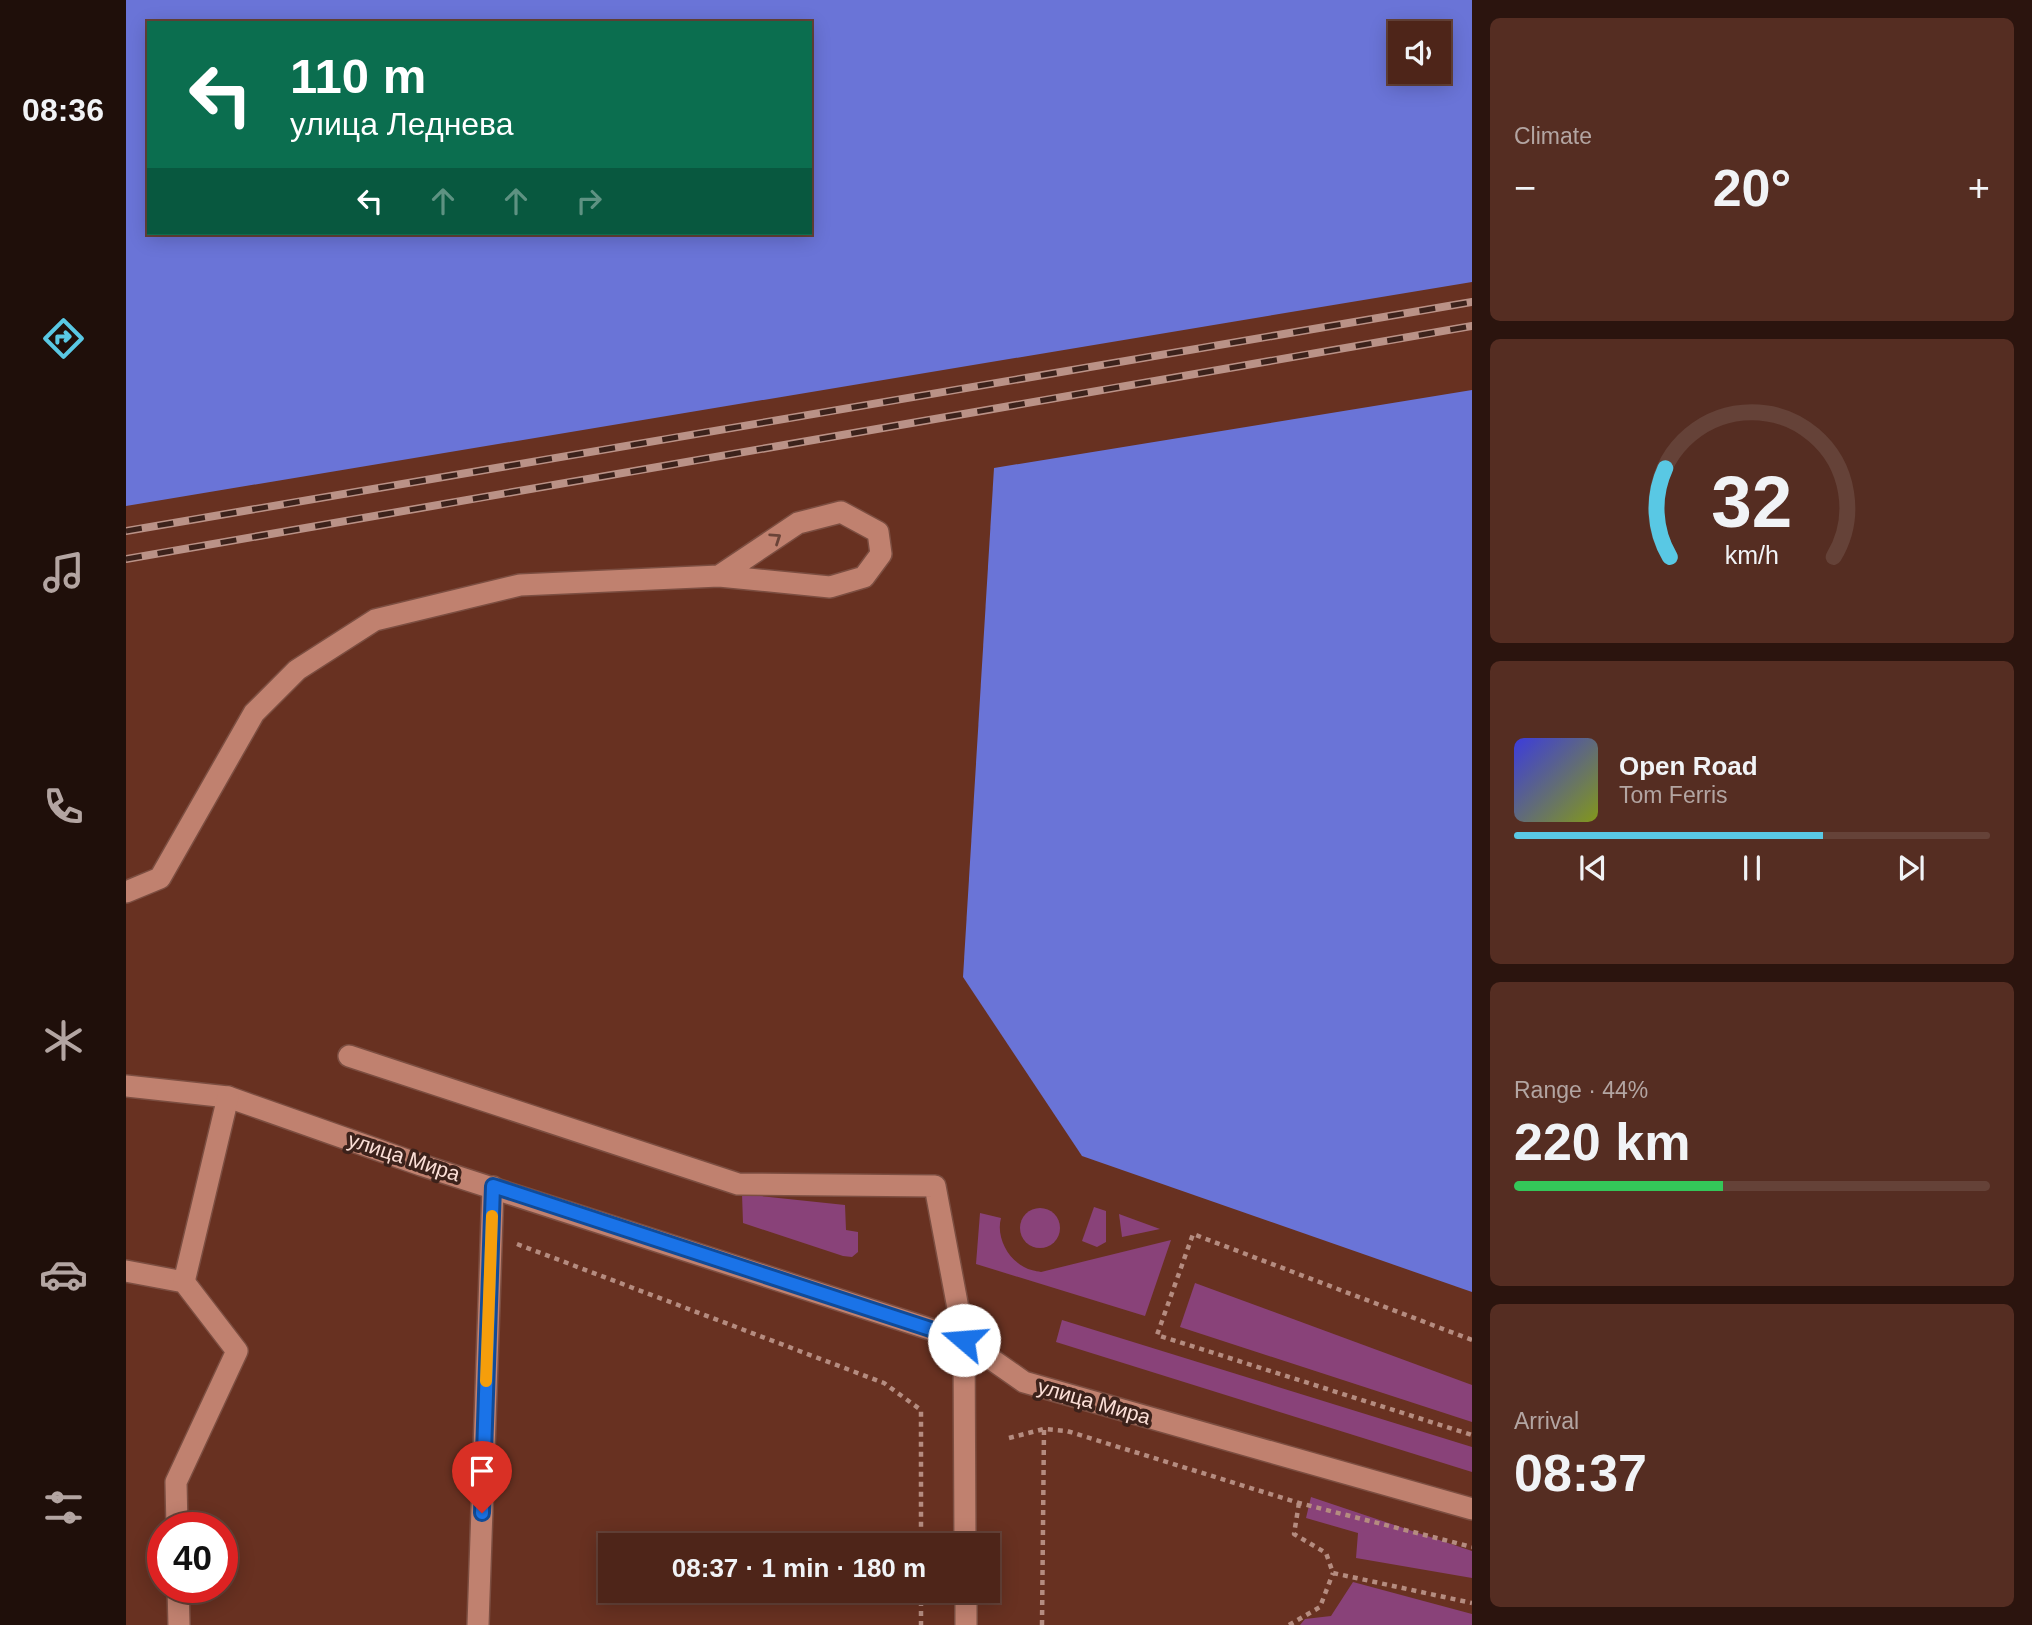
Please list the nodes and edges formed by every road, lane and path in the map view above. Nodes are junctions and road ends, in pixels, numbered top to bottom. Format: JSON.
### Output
{"nodes":[{"id":1,"x":719,"y":576,"type":"junction"},
{"id":2,"x":126,"y":892,"type":"edge"},
{"id":3,"x":349,"y":1056,"type":"dead end"},
{"id":4,"x":126,"y":1086,"type":"edge"},
{"id":5,"x":228,"y":1097,"type":"junction"},
{"id":6,"x":493,"y":1186,"type":"junction"},
{"id":7,"x":491,"y":1234,"type":"junction"},
{"id":8,"x":126,"y":1271,"type":"edge"},
{"id":9,"x":184,"y":1282,"type":"junction"},
{"id":10,"x":964,"y":1340,"type":"junction"},
{"id":11,"x":1472,"y":1340,"type":"edge"},
{"id":12,"x":1044,"y":1429,"type":"junction"},
{"id":13,"x":1472,"y":1435,"type":"edge"},
{"id":14,"x":1009,"y":1438,"type":"dead end"},
{"id":15,"x":1299,"y":1503,"type":"junction"},
{"id":16,"x":1472,"y":1509,"type":"edge"},
{"id":17,"x":177,"y":1512,"type":"edge"},
{"id":18,"x":921,"y":1533,"type":"edge"},
{"id":19,"x":965,"y":1533,"type":"edge"},
{"id":20,"x":1472,"y":1547,"type":"edge"},
{"id":21,"x":1333,"y":1573,"type":"junction"},
{"id":22,"x":178,"y":1603,"type":"edge"},
{"id":23,"x":921,"y":1603,"type":"edge"},
{"id":24,"x":965,"y":1603,"type":"edge"},
{"id":25,"x":1472,"y":1603,"type":"edge"},
{"id":26,"x":179,"y":1625,"type":"edge"},
{"id":27,"x":478,"y":1625,"type":"edge"},
{"id":28,"x":921,"y":1625,"type":"edge"},
{"id":29,"x":966,"y":1625,"type":"edge"},
{"id":30,"x":1042,"y":1625,"type":"edge"},
{"id":31,"x":1289,"y":1625,"type":"edge"}],
"edges":[{"from":1,"to":1,"type":"street","one_way":true},
{"from":1,"to":2,"type":"street"},
{"from":3,"to":10,"type":"street"},
{"from":4,"to":5,"type":"street","name":"улица Мира"},
{"from":5,"to":6,"type":"street","name":"улица Мира"},
{"from":5,"to":9,"type":"street"},
{"from":6,"to":7,"type":"street"},
{"from":6,"to":10,"type":"street","name":"улица Мира"},
{"from":7,"to":18,"type":"path"},
{"from":7,"to":27,"type":"street"},
{"from":8,"to":9,"type":"street"},
{"from":9,"to":17,"type":"street"},
{"from":10,"to":16,"type":"street","name":"улица Мира"},
{"from":10,"to":19,"type":"street"},
{"from":11,"to":13,"type":"path"},
{"from":12,"to":14,"type":"path"},
{"from":12,"to":15,"type":"path"},
{"from":12,"to":30,"type":"path"},
{"from":15,"to":20,"type":"path"},
{"from":15,"to":21,"type":"path"},
{"from":21,"to":25,"type":"path"},
{"from":21,"to":31,"type":"path"},
{"from":22,"to":26,"type":"street"},
{"from":23,"to":28,"type":"path"},
{"from":24,"to":29,"type":"street"}]}
